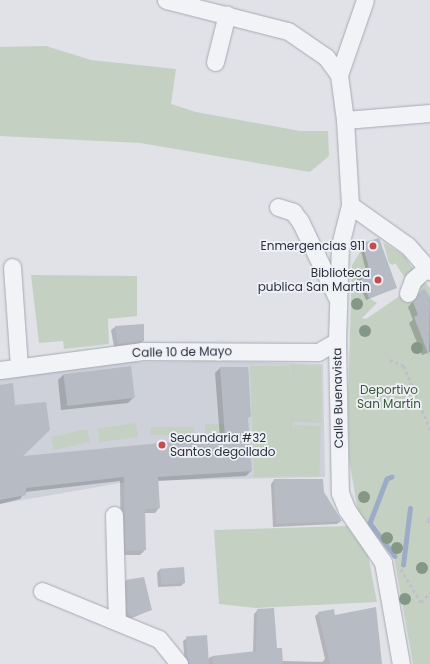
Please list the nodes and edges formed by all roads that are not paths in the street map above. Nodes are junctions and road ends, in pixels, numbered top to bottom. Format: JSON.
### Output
{"nodes":[{"id":1,"x":166,"y":0,"type":"edge"},
{"id":2,"x":365,"y":0,"type":"edge"},
{"id":3,"x":227,"y":14,"type":"junction"},
{"id":4,"x":215,"y":62,"type":"dead end"},
{"id":5,"x":339,"y":75,"type":"junction"},
{"id":6,"x":430,"y":113,"type":"edge"},
{"id":7,"x":345,"y":120,"type":"junction"},
{"id":8,"x":350,"y":205,"type":"junction"},
{"id":9,"x":278,"y":207,"type":"dead end"},
{"id":10,"x":12,"y":267,"type":"dead end"},
{"id":11,"x":428,"y":270,"type":"edge"},
{"id":12,"x":408,"y":293,"type":"dead end"},
{"id":13,"x":339,"y":304,"type":"junction"},
{"id":14,"x":337,"y":340,"type":"junction"},
{"id":15,"x":19,"y":367,"type":"junction"},
{"id":16,"x":0,"y":370,"type":"edge"},
{"id":17,"x":114,"y":515,"type":"dead end"},
{"id":18,"x":42,"y":591,"type":"dead end"},
{"id":19,"x":117,"y":621,"type":"junction"},
{"id":20,"x":179,"y":664,"type":"edge"},
{"id":21,"x":401,"y":664,"type":"edge"}],
"edges":[{"from":1,"to":3,"type":"street"},
{"from":2,"to":5,"type":"street"},
{"from":3,"to":4,"type":"street"},
{"from":3,"to":5,"type":"street"},
{"from":5,"to":7,"type":"street","name":"Calle Buenavista"},
{"from":6,"to":7,"type":"street"},
{"from":7,"to":8,"type":"street","name":"Calle Buenavista"},
{"from":8,"to":11,"type":"street"},
{"from":8,"to":13,"type":"street","name":"Calle Buenavista"},
{"from":9,"to":13,"type":"street"},
{"from":10,"to":15,"type":"street"},
{"from":11,"to":12,"type":"street"},
{"from":13,"to":14,"type":"street","name":"Calle Buenavista"},
{"from":14,"to":15,"type":"street","name":"Calle 10 de Mayo"},
{"from":14,"to":21,"type":"street","name":"Calle Buenavista"},
{"from":15,"to":16,"type":"street","name":"Calle 10 de Mayo"},
{"from":17,"to":19,"type":"street"},
{"from":18,"to":19,"type":"street"},
{"from":19,"to":20,"type":"street"}]}
